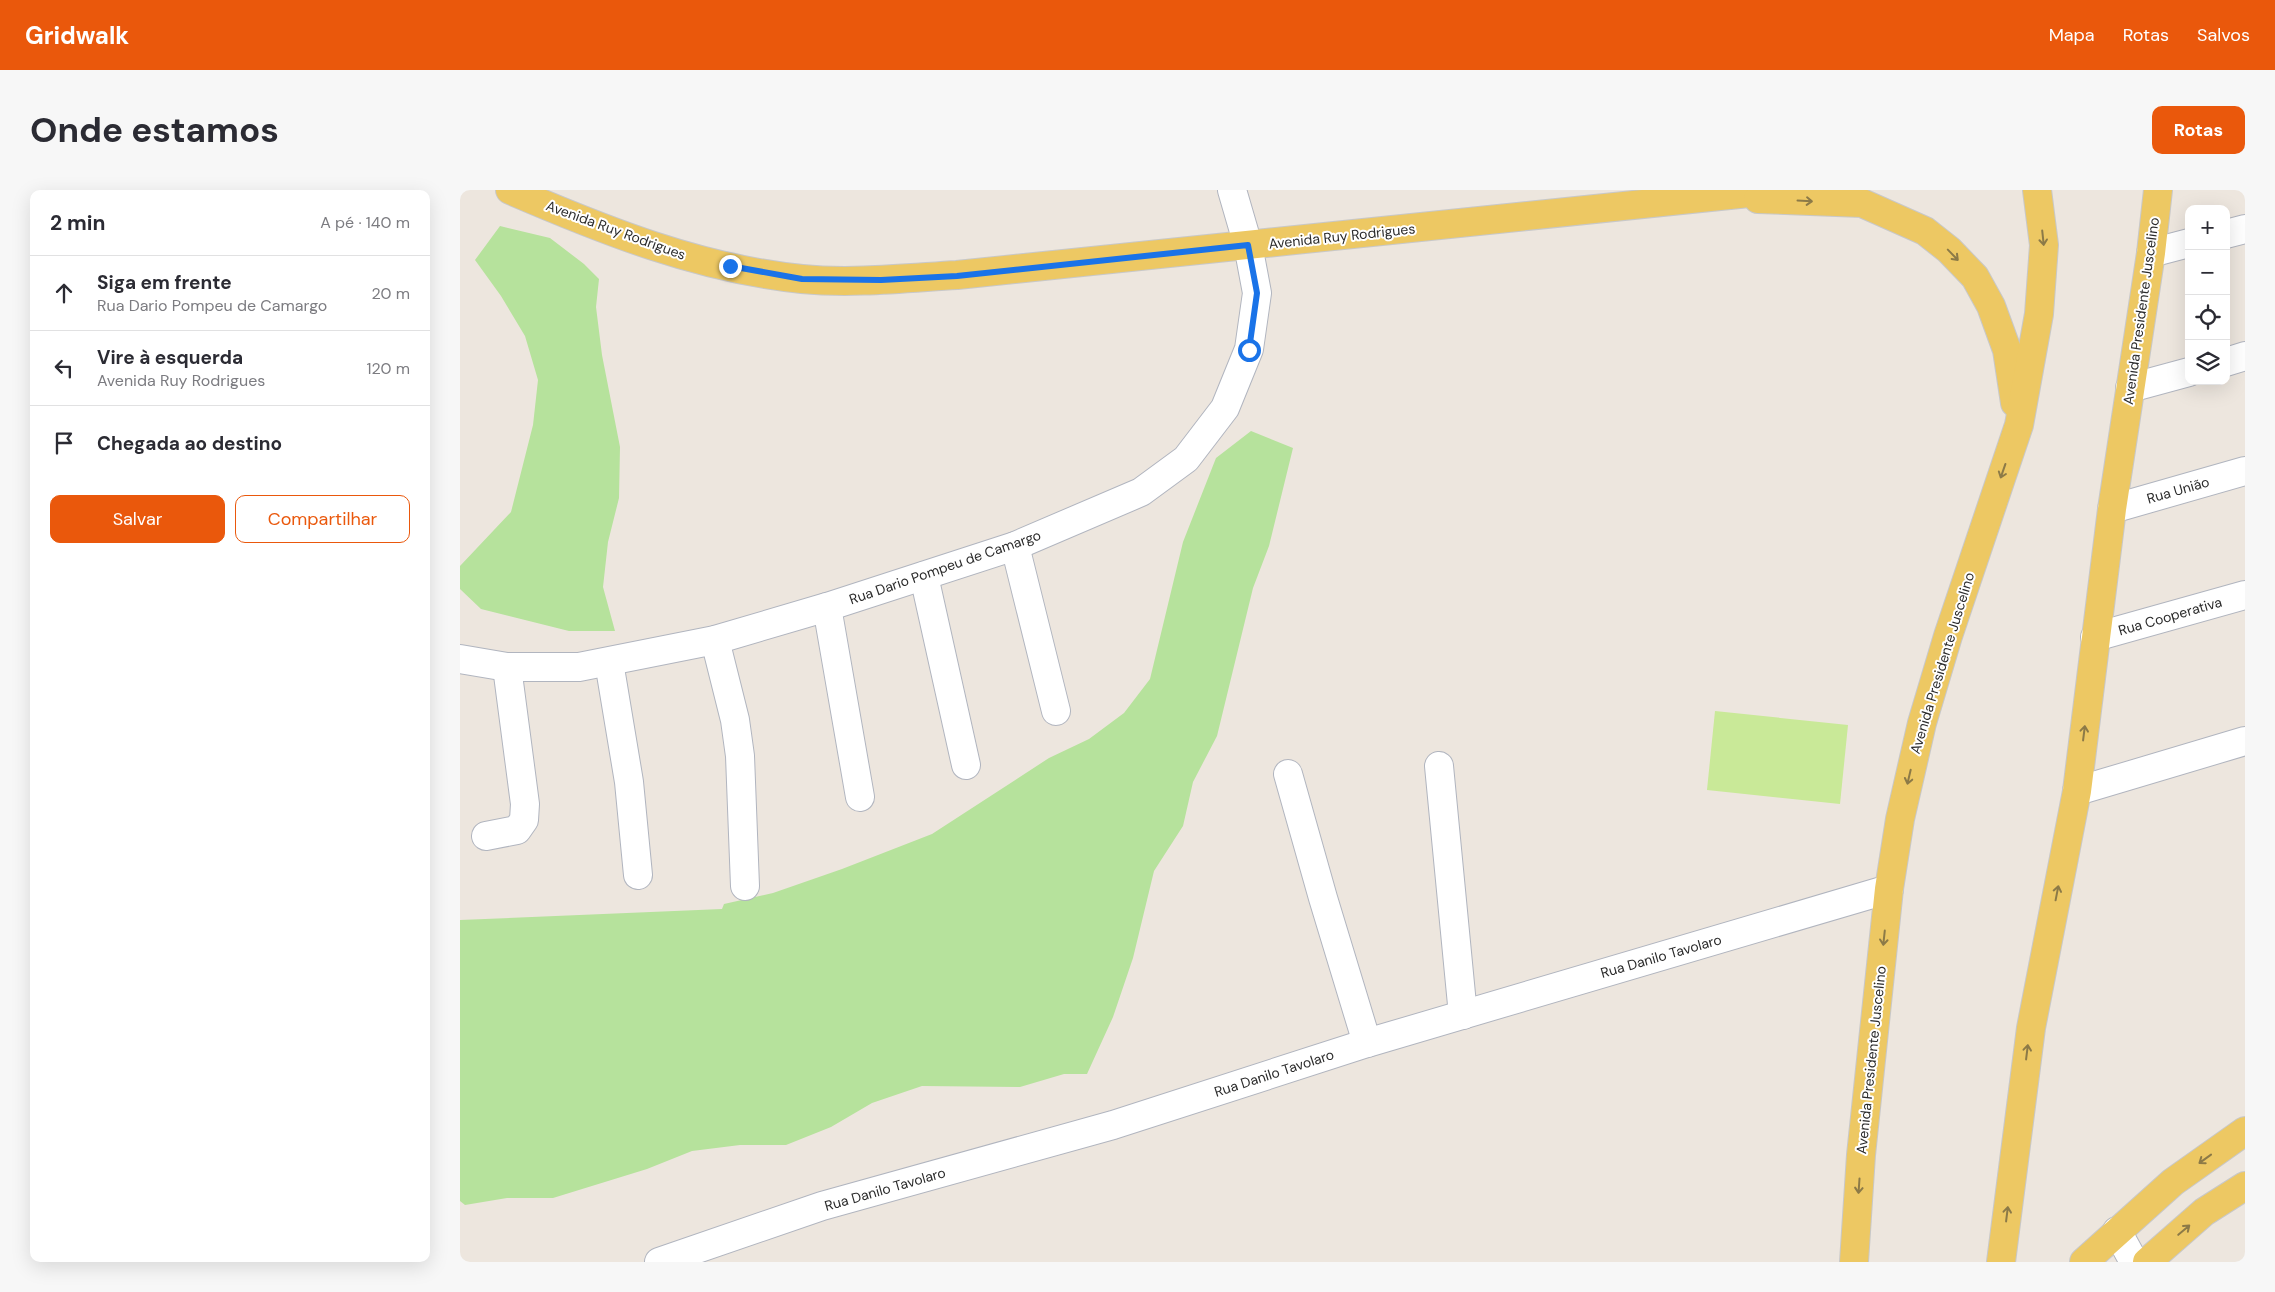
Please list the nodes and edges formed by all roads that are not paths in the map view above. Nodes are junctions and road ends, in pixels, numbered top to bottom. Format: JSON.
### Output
{"nodes":[{"id":1,"x":510,"y":190,"type":"edge"},
{"id":2,"x":1232,"y":190,"type":"edge"},
{"id":3,"x":1778,"y":190,"type":"edge"},
{"id":4,"x":2037,"y":190,"type":"edge"},
{"id":5,"x":2158,"y":190,"type":"edge"},
{"id":6,"x":1739,"y":193,"type":"edge"},
{"id":7,"x":2245,"y":229,"type":"edge"},
{"id":8,"x":2230,"y":233,"type":"edge"},
{"id":9,"x":2185,"y":244,"type":"edge"},
{"id":10,"x":1248,"y":245,"type":"junction"},
{"id":11,"x":2151,"y":253,"type":"junction"},
{"id":12,"x":2245,"y":356,"type":"edge"},
{"id":13,"x":2230,"y":361,"type":"edge"},
{"id":14,"x":2185,"y":373,"type":"edge"},
{"id":15,"x":2130,"y":388,"type":"junction"},
{"id":16,"x":2019,"y":425,"type":"junction"},
{"id":17,"x":2245,"y":471,"type":"edge"},
{"id":18,"x":2112,"y":509,"type":"junction"},
{"id":19,"x":1015,"y":546,"type":"junction"},
{"id":20,"x":924,"y":576,"type":"junction"},
{"id":21,"x":2245,"y":595,"type":"edge"},
{"id":22,"x":827,"y":607,"type":"junction"},
{"id":23,"x":2095,"y":637,"type":"junction"},
{"id":24,"x":715,"y":640,"type":"junction"},
{"id":25,"x":460,"y":659,"type":"edge"},
{"id":26,"x":609,"y":662,"type":"junction"},
{"id":27,"x":507,"y":667,"type":"junction"},
{"id":28,"x":1056,"y":711,"type":"dead end"},
{"id":29,"x":2245,"y":742,"type":"edge"},
{"id":30,"x":966,"y":766,"type":"dead end"},
{"id":31,"x":1439,"y":766,"type":"dead end"},
{"id":32,"x":1288,"y":774,"type":"dead end"},
{"id":33,"x":2077,"y":791,"type":"junction"},
{"id":34,"x":860,"y":797,"type":"dead end"},
{"id":35,"x":486,"y":836,"type":"dead end"},
{"id":36,"x":638,"y":875,"type":"dead end"},
{"id":37,"x":745,"y":886,"type":"dead end"},
{"id":38,"x":1889,"y":889,"type":"junction"},
{"id":39,"x":1463,"y":1015,"type":"junction"},
{"id":40,"x":1367,"y":1043,"type":"junction"},
{"id":41,"x":2245,"y":1131,"type":"edge"},
{"id":42,"x":2245,"y":1186,"type":"edge"},
{"id":43,"x":2117,"y":1231,"type":"junction"},
{"id":44,"x":660,"y":1262,"type":"edge"},
{"id":45,"x":1854,"y":1262,"type":"edge"},
{"id":46,"x":2000,"y":1262,"type":"edge"},
{"id":47,"x":2084,"y":1262,"type":"edge"},
{"id":48,"x":2134,"y":1262,"type":"edge"},
{"id":49,"x":2148,"y":1262,"type":"edge"}],
"edges":[{"from":1,"to":10,"type":"main road","name":"Avenida Ruy Rodrigues"},
{"from":2,"to":10,"type":"street","name":"Rua Dario Pompeu de Camargo"},
{"from":3,"to":6,"type":"main road","name":"Avenida Ruy Rodrigues"},
{"from":4,"to":16,"type":"main road","name":"Avenida Presidente Juscelino","one_way":true},
{"from":5,"to":11,"type":"main road","name":"Avenida Presidente Juscelino"},
{"from":6,"to":10,"type":"main road","name":"Avenida Ruy Rodrigues"},
{"from":6,"to":16,"type":"main road","name":"Avenida Ruy Rodrigues","one_way":true},
{"from":7,"to":8,"type":"street"},
{"from":9,"to":11,"type":"street"},
{"from":10,"to":19,"type":"street","name":"Rua Dario Pompeu de Camargo"},
{"from":11,"to":15,"type":"main road","name":"Avenida Presidente Juscelino"},
{"from":12,"to":13,"type":"street"},
{"from":14,"to":15,"type":"street"},
{"from":15,"to":18,"type":"main road","name":"Avenida Presidente Juscelino"},
{"from":16,"to":38,"type":"main road","name":"Avenida Presidente Juscelino","one_way":true},
{"from":17,"to":18,"type":"street","name":"Rua União"},
{"from":18,"to":23,"type":"main road","name":"Avenida Presidente Juscelino"},
{"from":19,"to":20,"type":"street","name":"Rua Dario Pompeu de Camargo"},
{"from":19,"to":28,"type":"street"},
{"from":20,"to":22,"type":"street","name":"Rua Dario Pompeu de Camargo"},
{"from":20,"to":30,"type":"street"},
{"from":21,"to":23,"type":"street","name":"Rua Cooperativa"},
{"from":22,"to":24,"type":"street","name":"Rua Dario Pompeu de Camargo"},
{"from":22,"to":34,"type":"street"},
{"from":33,"to":23,"type":"main road","name":"Avenida Presidente Juscelino","one_way":true},
{"from":24,"to":26,"type":"street","name":"Rua Dario Pompeu de Camargo"},
{"from":24,"to":37,"type":"street"},
{"from":25,"to":27,"type":"street","name":"Rua Dario Pompeu de Camargo"},
{"from":26,"to":27,"type":"street","name":"Rua Dario Pompeu de Camargo"},
{"from":26,"to":36,"type":"street"},
{"from":27,"to":35,"type":"street"},
{"from":29,"to":33,"type":"street"},
{"from":31,"to":39,"type":"street"},
{"from":32,"to":40,"type":"street"},
{"from":46,"to":33,"type":"main road","name":"Avenida Presidente Juscelino","one_way":true},
{"from":38,"to":39,"type":"street","name":"Rua Danilo Tavolaro"},
{"from":38,"to":45,"type":"main road","name":"Avenida Presidente Juscelino","one_way":true},
{"from":39,"to":40,"type":"street","name":"Rua Danilo Tavolaro"},
{"from":40,"to":44,"type":"street","name":"Rua Danilo Tavolaro"},
{"from":41,"to":43,"type":"main road","one_way":true},
{"from":49,"to":42,"type":"main road","one_way":true},
{"from":43,"to":47,"type":"main road"},
{"from":43,"to":48,"type":"street"}]}
